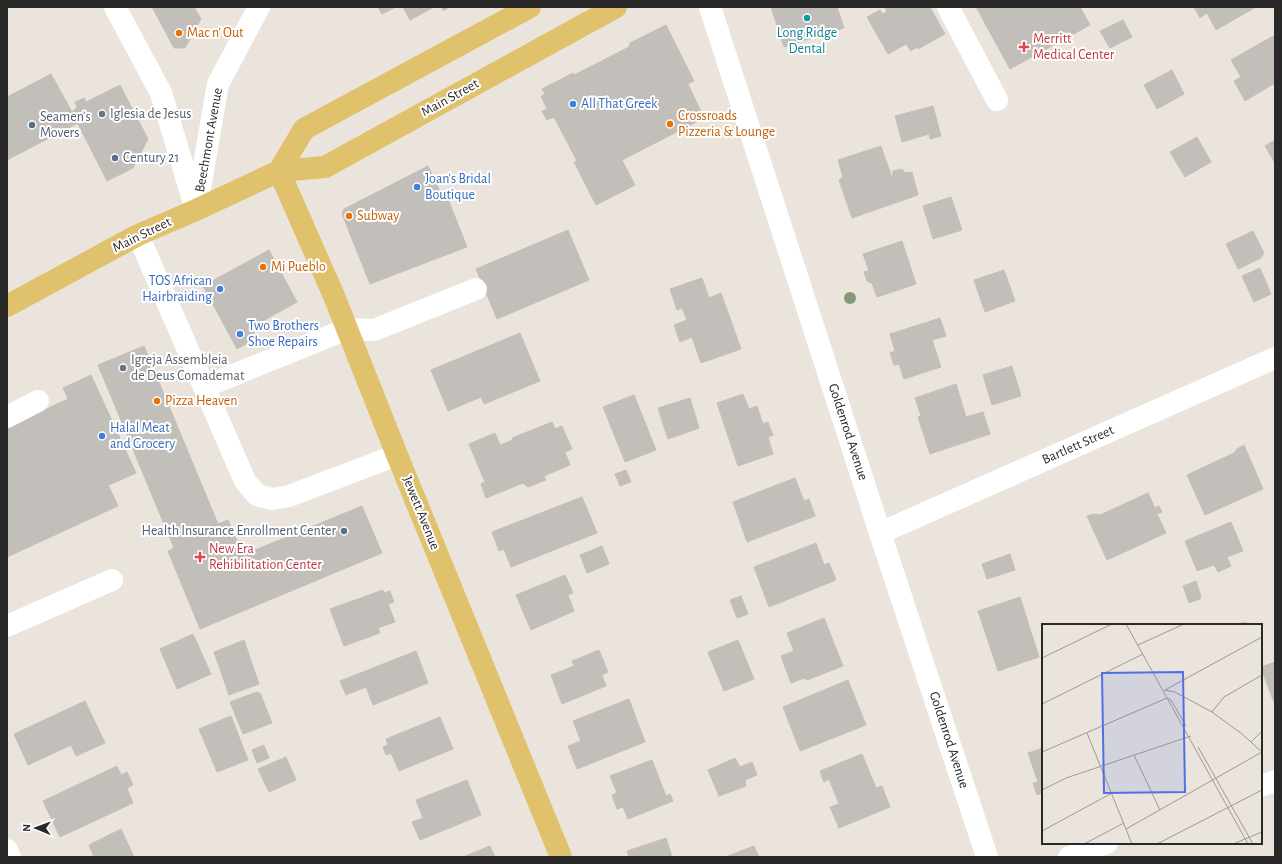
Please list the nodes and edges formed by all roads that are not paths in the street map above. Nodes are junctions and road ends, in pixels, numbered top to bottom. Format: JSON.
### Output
{"nodes":[{"id":1,"x":115,"y":7,"type":"edge"},
{"id":2,"x":259,"y":7,"type":"edge"},
{"id":3,"x":530,"y":7,"type":"edge"},
{"id":4,"x":616,"y":7,"type":"edge"},
{"id":5,"x":710,"y":7,"type":"edge"},
{"id":6,"x":948,"y":7,"type":"edge"},
{"id":7,"x":997,"y":100,"type":"dead end"},
{"id":8,"x":279,"y":171,"type":"junction"},
{"id":9,"x":196,"y":210,"type":"junction"},
{"id":10,"x":138,"y":235,"type":"junction"},
{"id":11,"x":476,"y":289,"type":"dead end"},
{"id":12,"x":7,"y":306,"type":"edge"},
{"id":13,"x":347,"y":329,"type":"junction"},
{"id":14,"x":1275,"y":358,"type":"edge"},
{"id":15,"x":204,"y":386,"type":"junction"},
{"id":16,"x":38,"y":401,"type":"dead end"},
{"id":17,"x":7,"y":417,"type":"edge"},
{"id":18,"x":397,"y":455,"type":"junction"},
{"id":19,"x":880,"y":533,"type":"junction"},
{"id":20,"x":112,"y":580,"type":"dead end"},
{"id":21,"x":7,"y":626,"type":"edge"},
{"id":22,"x":1275,"y":781,"type":"edge"},
{"id":23,"x":1262,"y":786,"type":"edge"},
{"id":24,"x":1104,"y":844,"type":"edge"},
{"id":25,"x":7,"y":850,"type":"edge"},
{"id":26,"x":10,"y":857,"type":"edge"},
{"id":27,"x":561,"y":857,"type":"edge"},
{"id":28,"x":987,"y":857,"type":"edge"},
{"id":29,"x":1069,"y":857,"type":"edge"}],
"edges":[{"from":1,"to":9,"type":"street"},
{"from":2,"to":9,"type":"street","name":"Beechmont Avenue"},
{"from":3,"to":8,"type":"main road"},
{"from":4,"to":8,"type":"main road","name":"Main Street"},
{"from":5,"to":19,"type":"street","name":"Goldenrod Avenue"},
{"from":6,"to":7,"type":"street"},
{"from":8,"to":9,"type":"main road","name":"Main Street"},
{"from":8,"to":13,"type":"main road","name":"Jewett Avenue"},
{"from":9,"to":10,"type":"main road","name":"Main Street"},
{"from":10,"to":12,"type":"main road","name":"Main Street"},
{"from":10,"to":15,"type":"street"},
{"from":11,"to":13,"type":"street"},
{"from":13,"to":15,"type":"street"},
{"from":13,"to":18,"type":"main road","name":"Jewett Avenue"},
{"from":14,"to":19,"type":"street","name":"Bartlett Street"},
{"from":15,"to":18,"type":"street"},
{"from":16,"to":17,"type":"street"},
{"from":18,"to":27,"type":"main road","name":"Jewett Avenue"},
{"from":19,"to":28,"type":"street","name":"Goldenrod Avenue"},
{"from":20,"to":21,"type":"street"},
{"from":22,"to":23,"type":"street"},
{"from":24,"to":29,"type":"street"},
{"from":25,"to":26,"type":"street"}]}
